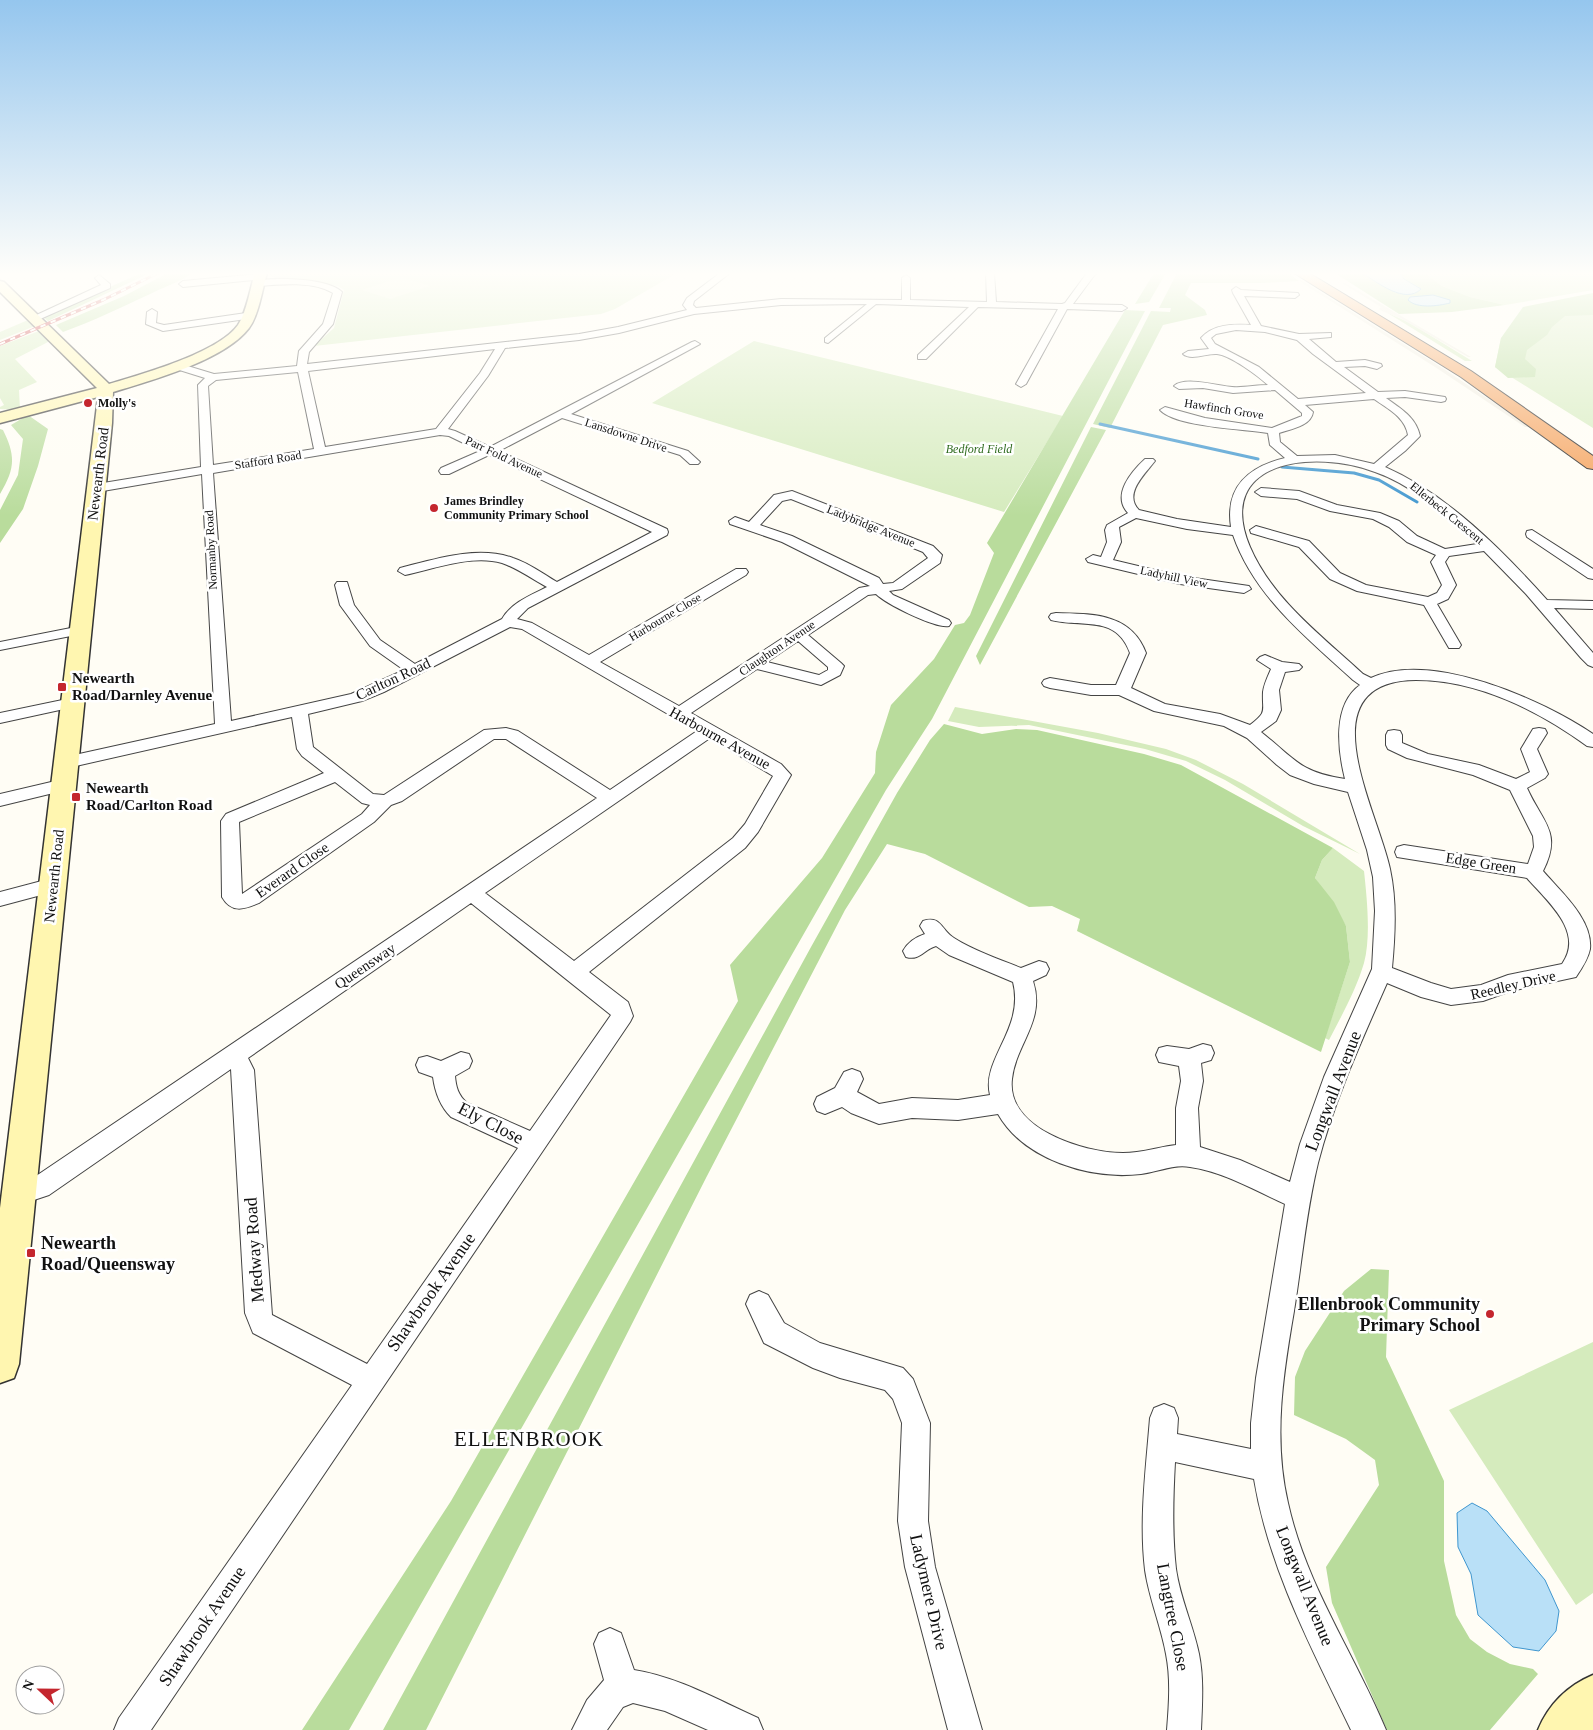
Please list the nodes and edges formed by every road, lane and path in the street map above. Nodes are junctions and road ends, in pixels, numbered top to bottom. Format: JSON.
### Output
{"nodes":[{"id":1,"x":71,"y":354,"type":"edge"},
{"id":2,"x":202,"y":354,"type":"edge"},
{"id":3,"x":304,"y":354,"type":"edge"},
{"id":4,"x":432,"y":354,"type":"edge"},
{"id":5,"x":497,"y":354,"type":"edge"},
{"id":6,"x":676,"y":354,"type":"edge"},
{"id":7,"x":925,"y":354,"type":"edge"},
{"id":8,"x":1039,"y":354,"type":"edge"},
{"id":9,"x":1224,"y":354,"type":"edge"},
{"id":10,"x":1318,"y":354,"type":"edge"},
{"id":11,"x":1433,"y":354,"type":"edge"},
{"id":12,"x":1447,"y":354,"type":"edge"},
{"id":13,"x":922,"y":357,"type":"dead end"},
{"id":14,"x":1334,"y":365,"type":"junction"},
{"id":15,"x":177,"y":366,"type":"junction"},
{"id":16,"x":1377,"y":366,"type":"dead end"},
{"id":17,"x":302,"y":368,"type":"junction"},
{"id":18,"x":213,"y":377,"type":"junction"},
{"id":19,"x":1024,"y":381,"type":"dead end"},
{"id":20,"x":1182,"y":384,"type":"dead end"},
{"id":21,"x":1278,"y":387,"type":"junction"},
{"id":22,"x":106,"y":389,"type":"junction"},
{"id":23,"x":1375,"y":395,"type":"junction"},
{"id":24,"x":1441,"y":399,"type":"dead end"},
{"id":25,"x":1297,"y":402,"type":"junction"},
{"id":26,"x":561,"y":414,"type":"junction"},
{"id":27,"x":1165,"y":414,"type":"dead end"},
{"id":28,"x":0,"y":418,"type":"edge"},
{"id":29,"x":1273,"y":431,"type":"junction"},
{"id":30,"x":440,"y":432,"type":"junction"},
{"id":31,"x":320,"y":451,"type":"junction"},
{"id":32,"x":490,"y":451,"type":"junction"},
{"id":33,"x":1593,"y":451,"type":"edge"},
{"id":34,"x":694,"y":459,"type":"dead end"},
{"id":35,"x":1292,"y":459,"type":"junction"},
{"id":36,"x":1150,"y":461,"type":"dead end"},
{"id":37,"x":1593,"y":464,"type":"edge"},
{"id":38,"x":1376,"y":468,"type":"junction"},
{"id":39,"x":208,"y":470,"type":"junction"},
{"id":40,"x":445,"y":471,"type":"dead end"},
{"id":41,"x":96,"y":488,"type":"junction"},
{"id":42,"x":1266,"y":491,"type":"dead end"},
{"id":43,"x":1135,"y":514,"type":"junction"},
{"id":44,"x":735,"y":521,"type":"dead end"},
{"id":45,"x":751,"y":527,"type":"junction"},
{"id":46,"x":1256,"y":530,"type":"dead end"},
{"id":47,"x":662,"y":532,"type":"joint"},
{"id":48,"x":1238,"y":532,"type":"junction"},
{"id":49,"x":1529,"y":532,"type":"dead end"},
{"id":50,"x":1489,"y":547,"type":"junction"},
{"id":51,"x":1444,"y":553,"type":"junction"},
{"id":52,"x":405,"y":572,"type":"dead end"},
{"id":53,"x":741,"y":572,"type":"dead end"},
{"id":54,"x":1593,"y":575,"type":"edge"},
{"id":55,"x":342,"y":585,"type":"dead end"},
{"id":56,"x":557,"y":587,"type":"junction"},
{"id":57,"x":879,"y":588,"type":"junction"},
{"id":58,"x":1246,"y":589,"type":"dead end"},
{"id":59,"x":1429,"y":602,"type":"junction"},
{"id":60,"x":1542,"y":604,"type":"junction"},
{"id":61,"x":1593,"y":605,"type":"edge"},
{"id":62,"x":1056,"y":617,"type":"dead end"},
{"id":63,"x":508,"y":622,"type":"junction"},
{"id":64,"x":944,"y":623,"type":"dead end"},
{"id":65,"x":80,"y":630,"type":"junction"},
{"id":66,"x":799,"y":634,"type":"junction"},
{"id":67,"x":1431,"y":634,"type":"dead end"},
{"id":68,"x":0,"y":646,"type":"edge"},
{"id":69,"x":589,"y":662,"type":"junction"},
{"id":70,"x":1593,"y":662,"type":"edge"},
{"id":71,"x":754,"y":664,"type":"junction"},
{"id":72,"x":1279,"y":665,"type":"dead end"},
{"id":73,"x":414,"y":670,"type":"junction"},
{"id":74,"x":1046,"y":681,"type":"dead end"},
{"id":75,"x":1370,"y":684,"type":"junction"},
{"id":76,"x":1122,"y":690,"type":"junction"},
{"id":77,"x":72,"y":703,"type":"junction"},
{"id":78,"x":299,"y":710,"type":"junction"},
{"id":79,"x":679,"y":714,"type":"junction"},
{"id":80,"x":0,"y":718,"type":"edge"},
{"id":81,"x":223,"y":727,"type":"junction"},
{"id":82,"x":708,"y":731,"type":"junction"},
{"id":83,"x":1251,"y":732,"type":"junction"},
{"id":84,"x":1539,"y":733,"type":"dead end"},
{"id":85,"x":1394,"y":735,"type":"dead end"},
{"id":86,"x":1593,"y":742,"type":"edge"},
{"id":87,"x":66,"y":774,"type":"junction"},
{"id":88,"x":337,"y":774,"type":"junction"},
{"id":89,"x":1517,"y":786,"type":"junction"},
{"id":90,"x":1355,"y":787,"type":"junction"},
{"id":91,"x":610,"y":798,"type":"junction"},
{"id":92,"x":0,"y":800,"type":"edge"},
{"id":93,"x":385,"y":801,"type":"junction"},
{"id":94,"x":1404,"y":852,"type":"dead end"},
{"id":95,"x":1533,"y":872,"type":"junction"},
{"id":96,"x":53,"y":885,"type":"junction"},
{"id":97,"x":472,"y":893,"type":"junction"},
{"id":98,"x":0,"y":900,"type":"edge"},
{"id":99,"x":913,"y":951,"type":"dead end"},
{"id":100,"x":1382,"y":972,"type":"junction"},
{"id":101,"x":574,"y":973,"type":"junction"},
{"id":102,"x":1186,"y":1055,"type":"dead end"},
{"id":103,"x":234,"y":1056,"type":"junction"},
{"id":104,"x":444,"y":1066,"type":"dead end"},
{"id":105,"x":840,"y":1092,"type":"dead end"},
{"id":106,"x":1004,"y":1103,"type":"junction"},
{"id":107,"x":534,"y":1144,"type":"junction"},
{"id":108,"x":1188,"y":1156,"type":"junction"},
{"id":109,"x":1299,"y":1198,"type":"junction"},
{"id":110,"x":12,"y":1204,"type":"edge"},
{"id":111,"x":759,"y":1304,"type":"dead end"},
{"id":112,"x":0,"y":1364,"type":"edge"},
{"id":113,"x":370,"y":1380,"type":"junction"},
{"id":114,"x":1267,"y":1467,"type":"junction"},
{"id":115,"x":610,"y":1644,"type":"dead end"},
{"id":116,"x":623,"y":1688,"type":"junction"},
{"id":117,"x":1593,"y":1698,"type":"edge"},
{"id":118,"x":132,"y":1730,"type":"edge"},
{"id":119,"x":590,"y":1730,"type":"edge"},
{"id":120,"x":746,"y":1730,"type":"edge"},
{"id":121,"x":965,"y":1730,"type":"edge"},
{"id":122,"x":1184,"y":1730,"type":"edge"},
{"id":123,"x":1369,"y":1730,"type":"edge"},
{"id":124,"x":1562,"y":1730,"type":"edge"}],
"edges":[{"from":1,"to":22,"type":"main road"},
{"from":2,"to":15,"type":"main road"},
{"from":3,"to":17,"type":"street"},
{"from":4,"to":17,"type":"street"},
{"from":5,"to":30,"type":"street"},
{"from":6,"to":26,"type":"street"},
{"from":7,"to":13,"type":"street"},
{"from":8,"to":19,"type":"street"},
{"from":9,"to":21,"type":"street"},
{"from":10,"to":14,"type":"street"},
{"from":11,"to":37,"type":"highway"},
{"from":12,"to":33,"type":"highway"},
{"from":14,"to":16,"type":"street"},
{"from":14,"to":23,"type":"street"},
{"from":15,"to":18,"type":"street"},
{"from":15,"to":22,"type":"main road"},
{"from":17,"to":18,"type":"street"},
{"from":17,"to":31,"type":"street"},
{"from":18,"to":39,"type":"street","name":"Normanby Road"},
{"from":20,"to":21,"type":"street"},
{"from":21,"to":25,"type":"street"},
{"from":22,"to":28,"type":"main road"},
{"from":22,"to":41,"type":"main road","name":"Newearth Road"},
{"from":23,"to":24,"type":"street"},
{"from":23,"to":25,"type":"street"},
{"from":23,"to":38,"type":"street"},
{"from":25,"to":29,"type":"street"},
{"from":26,"to":32,"type":"street"},
{"from":26,"to":34,"type":"street","name":"Lansdowne Drive"},
{"from":27,"to":29,"type":"street","name":"Hawfinch Grove"},
{"from":29,"to":35,"type":"street"},
{"from":30,"to":31,"type":"street","name":"Stafford Road"},
{"from":30,"to":32,"type":"street","name":"Parr Fold Avenue"},
{"from":31,"to":39,"type":"street","name":"Stafford Road"},
{"from":32,"to":40,"type":"street"},
{"from":32,"to":47,"type":"street","name":"Parr Fold Avenue"},
{"from":35,"to":38,"type":"street","name":"Ellerbeck Crescent"},
{"from":35,"to":48,"type":"street","name":"Ellerbeck Crescent"},
{"from":36,"to":43,"type":"street"},
{"from":38,"to":50,"type":"street","name":"Ellerbeck Crescent"},
{"from":39,"to":41,"type":"street","name":"Stafford Road"},
{"from":39,"to":81,"type":"street","name":"Normanby Road"},
{"from":41,"to":65,"type":"main road","name":"Newearth Road"},
{"from":42,"to":51,"type":"street"},
{"from":43,"to":48,"type":"street"},
{"from":43,"to":58,"type":"street","name":"Ladyhill View"},
{"from":44,"to":45,"type":"street"},
{"from":45,"to":57,"type":"street"},
{"from":45,"to":57,"type":"street","name":"Ladybridge Avenue"},
{"from":46,"to":59,"type":"street"},
{"from":47,"to":56,"type":"street","name":"Carlton Road"},
{"from":48,"to":75,"type":"street","name":"Ellerbeck Crescent"},
{"from":49,"to":54,"type":"street"},
{"from":50,"to":51,"type":"street"},
{"from":50,"to":60,"type":"street","name":"Ellerbeck Crescent"},
{"from":51,"to":59,"type":"street"},
{"from":52,"to":56,"type":"street"},
{"from":53,"to":69,"type":"street","name":"Harbourne Close"},
{"from":55,"to":73,"type":"street"},
{"from":56,"to":63,"type":"street","name":"Carlton Road"},
{"from":57,"to":64,"type":"street"},
{"from":57,"to":66,"type":"street","name":"Claughton Avenue"},
{"from":59,"to":67,"type":"street"},
{"from":60,"to":61,"type":"street"},
{"from":60,"to":70,"type":"street","name":"Ellerbeck Crescent"},
{"from":62,"to":76,"type":"street"},
{"from":63,"to":69,"type":"street","name":"Harbourne Avenue"},
{"from":63,"to":73,"type":"street","name":"Carlton Road"},
{"from":65,"to":68,"type":"street"},
{"from":65,"to":77,"type":"main road","name":"Newearth Road"},
{"from":66,"to":71,"type":"street","name":"Claughton Avenue"},
{"from":66,"to":71,"type":"street"},
{"from":69,"to":79,"type":"street","name":"Harbourne Avenue"},
{"from":71,"to":79,"type":"street","name":"Claughton Avenue"},
{"from":72,"to":83,"type":"street"},
{"from":73,"to":78,"type":"street","name":"Carlton Road"},
{"from":74,"to":76,"type":"street"},
{"from":75,"to":86,"type":"street"},
{"from":75,"to":90,"type":"street","name":"Longwall Avenue"},
{"from":76,"to":83,"type":"street"},
{"from":77,"to":80,"type":"street"},
{"from":77,"to":87,"type":"main road","name":"Newearth Road"},
{"from":78,"to":81,"type":"street","name":"Carlton Road"},
{"from":78,"to":88,"type":"street"},
{"from":79,"to":82,"type":"street","name":"Harbourne Avenue"},
{"from":81,"to":87,"type":"street","name":"Carlton Road"},
{"from":82,"to":91,"type":"street","name":"Queensway"},
{"from":82,"to":101,"type":"street","name":"Harbourne Avenue"},
{"from":83,"to":90,"type":"street"},
{"from":84,"to":89,"type":"street"},
{"from":85,"to":89,"type":"street"},
{"from":87,"to":92,"type":"street","name":"Carlton Road"},
{"from":87,"to":96,"type":"main road","name":"Newearth Road"},
{"from":88,"to":93,"type":"street"},
{"from":88,"to":93,"type":"street","name":"Everard Close"},
{"from":89,"to":95,"type":"street"},
{"from":90,"to":100,"type":"street","name":"Longwall Avenue"},
{"from":91,"to":93,"type":"street","name":"Everard Close"},
{"from":91,"to":97,"type":"street","name":"Queensway"},
{"from":94,"to":95,"type":"street","name":"Edge Green"},
{"from":95,"to":100,"type":"street","name":"Reedley Drive"},
{"from":96,"to":98,"type":"street"},
{"from":96,"to":110,"type":"main road","name":"Newearth Road"},
{"from":97,"to":101,"type":"street","name":"Shawbrook Avenue"},
{"from":97,"to":103,"type":"street","name":"Queensway"},
{"from":99,"to":106,"type":"street"},
{"from":100,"to":109,"type":"street","name":"Longwall Avenue"},
{"from":101,"to":107,"type":"street","name":"Shawbrook Avenue"},
{"from":102,"to":108,"type":"street"},
{"from":103,"to":110,"type":"street","name":"Queensway"},
{"from":103,"to":113,"type":"street","name":"Medway Road"},
{"from":104,"to":107,"type":"street","name":"Ely Close"},
{"from":105,"to":106,"type":"street"},
{"from":106,"to":108,"type":"street"},
{"from":107,"to":113,"type":"street","name":"Shawbrook Avenue"},
{"from":108,"to":109,"type":"street"},
{"from":109,"to":114,"type":"street","name":"Longwall Avenue"},
{"from":110,"to":112,"type":"main road","name":"Newearth Road"},
{"from":111,"to":121,"type":"street","name":"Ladymere Drive"},
{"from":113,"to":118,"type":"street","name":"Shawbrook Avenue"},
{"from":114,"to":122,"type":"street","name":"Langtree Close"},
{"from":114,"to":123,"type":"street","name":"Longwall Avenue"},
{"from":115,"to":116,"type":"street"},
{"from":116,"to":119,"type":"street"},
{"from":116,"to":120,"type":"street"},
{"from":117,"to":124,"type":"main road"}]}
